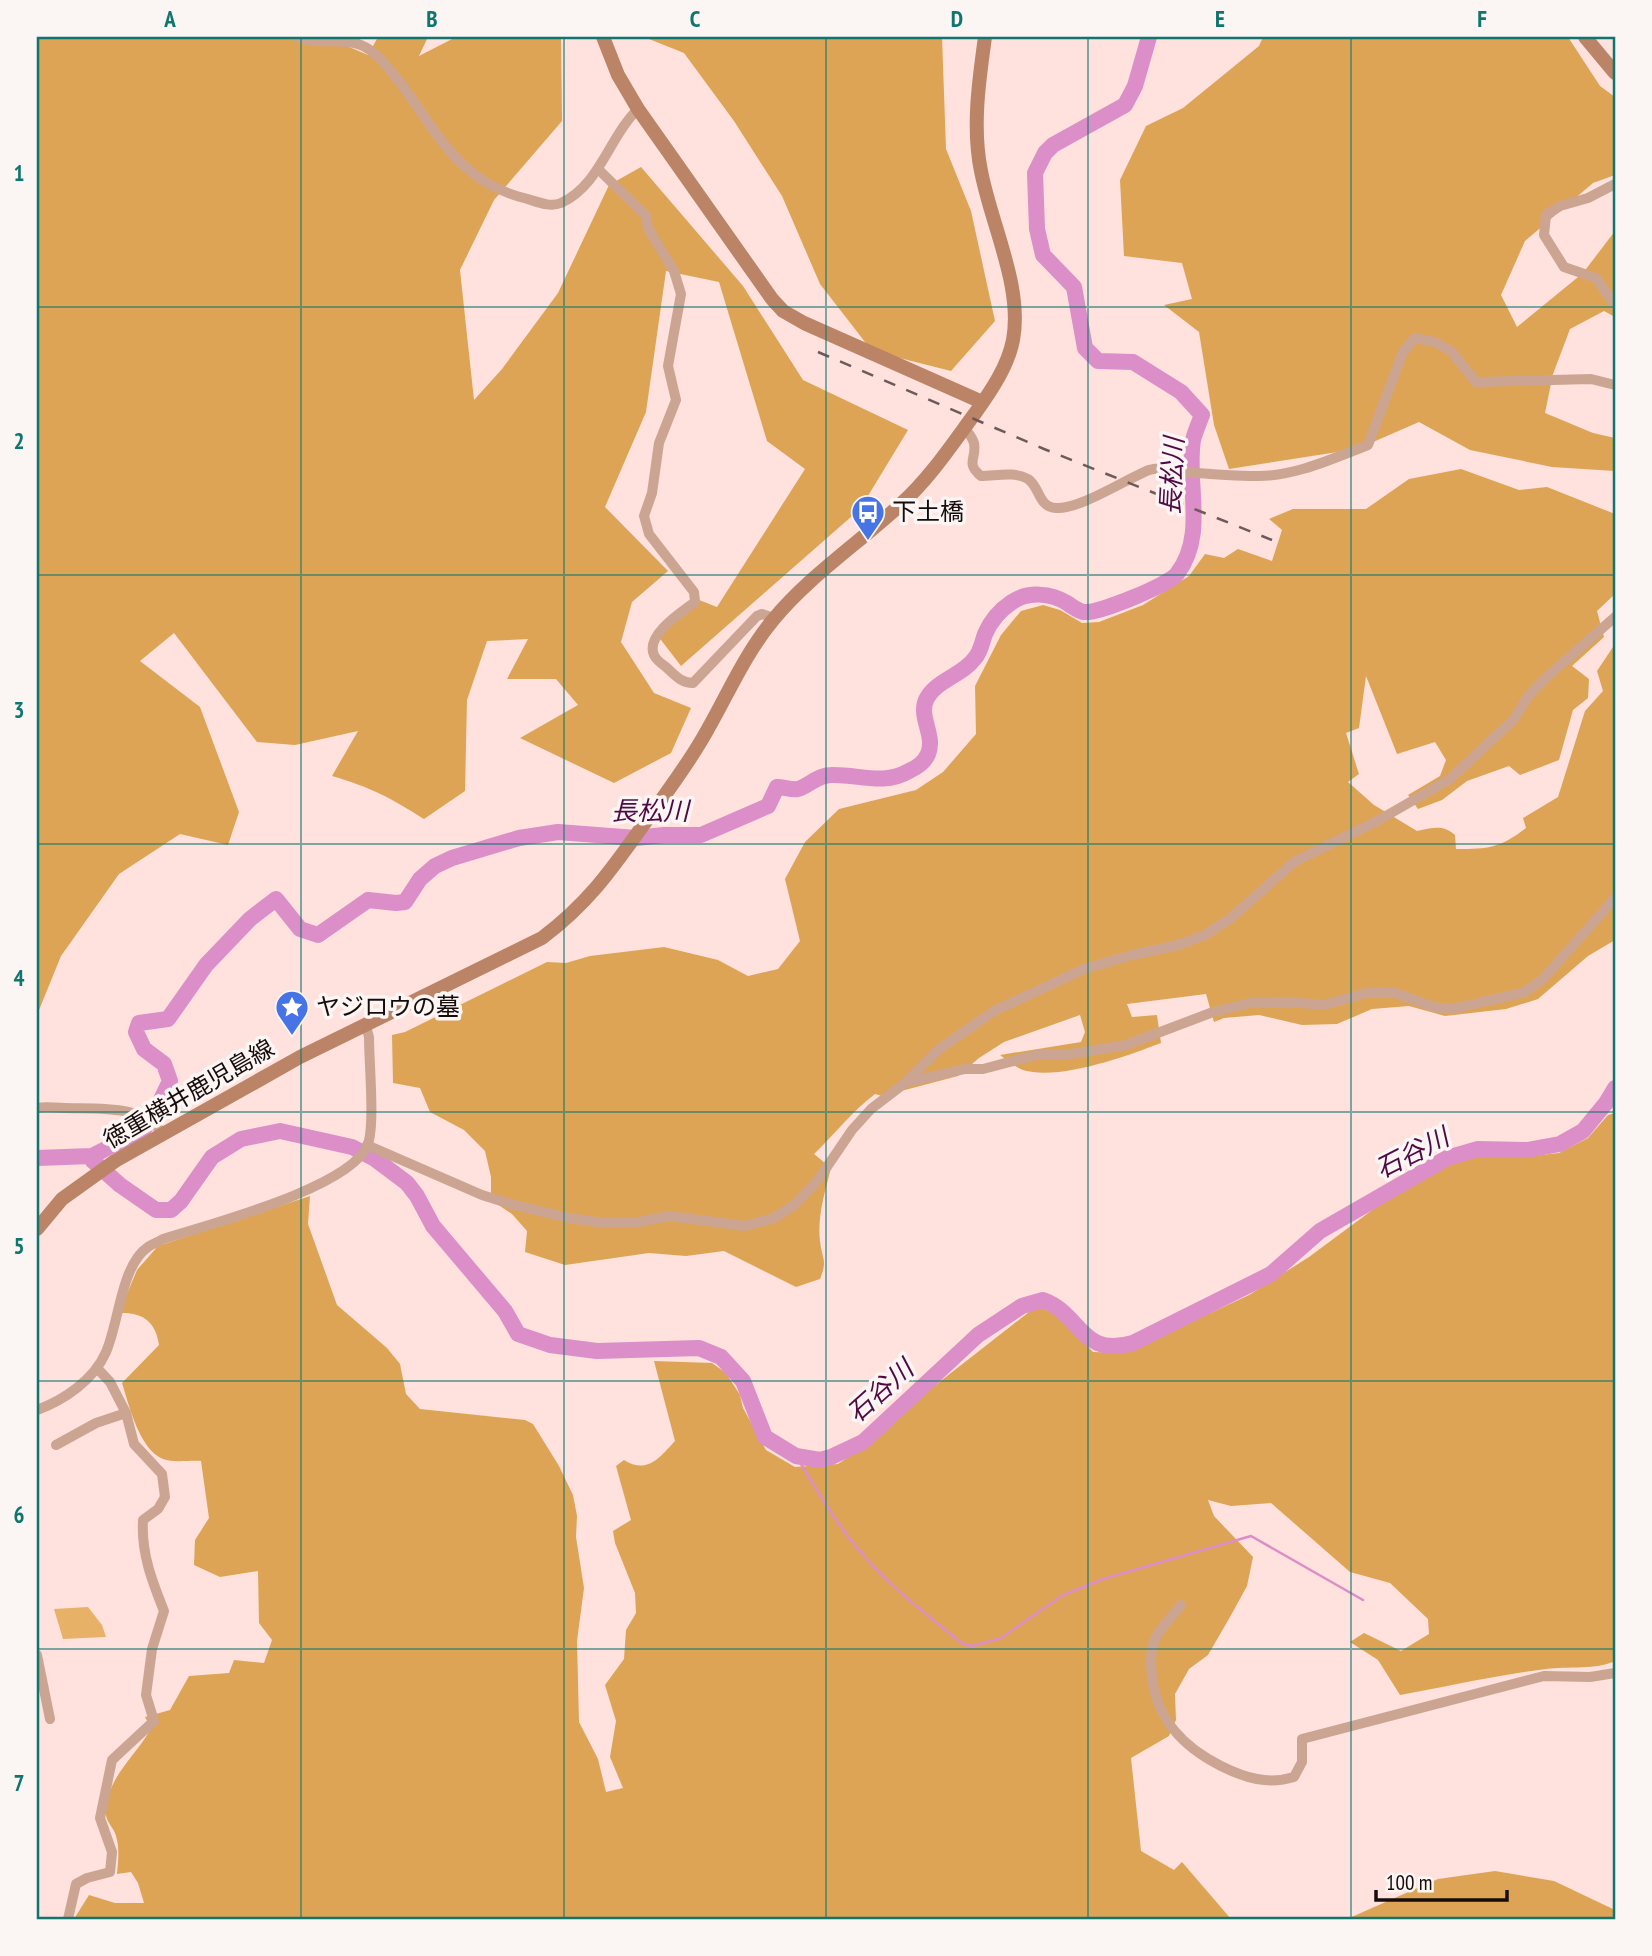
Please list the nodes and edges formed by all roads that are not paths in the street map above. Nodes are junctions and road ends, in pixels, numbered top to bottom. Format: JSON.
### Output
{"nodes":[{"id":1,"x":297,"y":37,"type":"edge"},
{"id":2,"x":603,"y":37,"type":"edge"},
{"id":3,"x":985,"y":37,"type":"edge"},
{"id":4,"x":1586,"y":37,"type":"edge"},
{"id":5,"x":1615,"y":73,"type":"edge"},
{"id":6,"x":638,"y":109,"type":"junction"},
{"id":7,"x":598,"y":169,"type":"junction"},
{"id":8,"x":1615,"y":184,"type":"edge"},
{"id":9,"x":1615,"y":305,"type":"edge"},
{"id":10,"x":1615,"y":385,"type":"edge"},
{"id":11,"x":982,"y":402,"type":"junction"},
{"id":12,"x":964,"y":428,"type":"junction"},
{"id":13,"x":1615,"y":617,"type":"edge"},
{"id":14,"x":774,"y":618,"type":"junction"},
{"id":15,"x":1615,"y":898,"type":"edge"},
{"id":16,"x":365,"y":1023,"type":"junction"},
{"id":17,"x":905,"y":1083,"type":"junction"},
{"id":18,"x":37,"y":1108,"type":"edge"},
{"id":19,"x":155,"y":1126,"type":"junction"},
{"id":20,"x":368,"y":1145,"type":"junction"},
{"id":21,"x":37,"y":1229,"type":"edge"},
{"id":22,"x":97,"y":1368,"type":"junction"},
{"id":23,"x":37,"y":1410,"type":"edge"},
{"id":24,"x":126,"y":1413,"type":"junction"},
{"id":25,"x":56,"y":1445,"type":"dead end"},
{"id":26,"x":1181,"y":1605,"type":"dead end"},
{"id":27,"x":37,"y":1655,"type":"edge"},
{"id":28,"x":1615,"y":1673,"type":"edge"},
{"id":29,"x":50,"y":1719,"type":"dead end"},
{"id":30,"x":68,"y":1919,"type":"edge"}],
"edges":[{"from":1,"to":7,"type":"street"},
{"from":2,"to":6,"type":"main road"},
{"from":3,"to":11,"type":"main road","name":"徳重横井鹿児島線"},
{"from":4,"to":5,"type":"main road"},
{"from":6,"to":7,"type":"street"},
{"from":6,"to":11,"type":"main road"},
{"from":7,"to":14,"type":"street"},
{"from":8,"to":9,"type":"street"},
{"from":10,"to":12,"type":"street"},
{"from":11,"to":12,"type":"main road","name":"徳重横井鹿児島線"},
{"from":12,"to":14,"type":"main road","name":"徳重横井鹿児島線"},
{"from":13,"to":17,"type":"street"},
{"from":14,"to":16,"type":"main road","name":"徳重横井鹿児島線"},
{"from":15,"to":17,"type":"street"},
{"from":16,"to":19,"type":"main road","name":"徳重横井鹿児島線"},
{"from":16,"to":20,"type":"street"},
{"from":17,"to":20,"type":"street"},
{"from":18,"to":19,"type":"street"},
{"from":19,"to":21,"type":"main road","name":"徳重横井鹿児島線"},
{"from":20,"to":22,"type":"street"},
{"from":22,"to":23,"type":"street"},
{"from":22,"to":24,"type":"street"},
{"from":24,"to":25,"type":"street"},
{"from":24,"to":30,"type":"street"},
{"from":26,"to":28,"type":"street"},
{"from":27,"to":29,"type":"street"}]}
